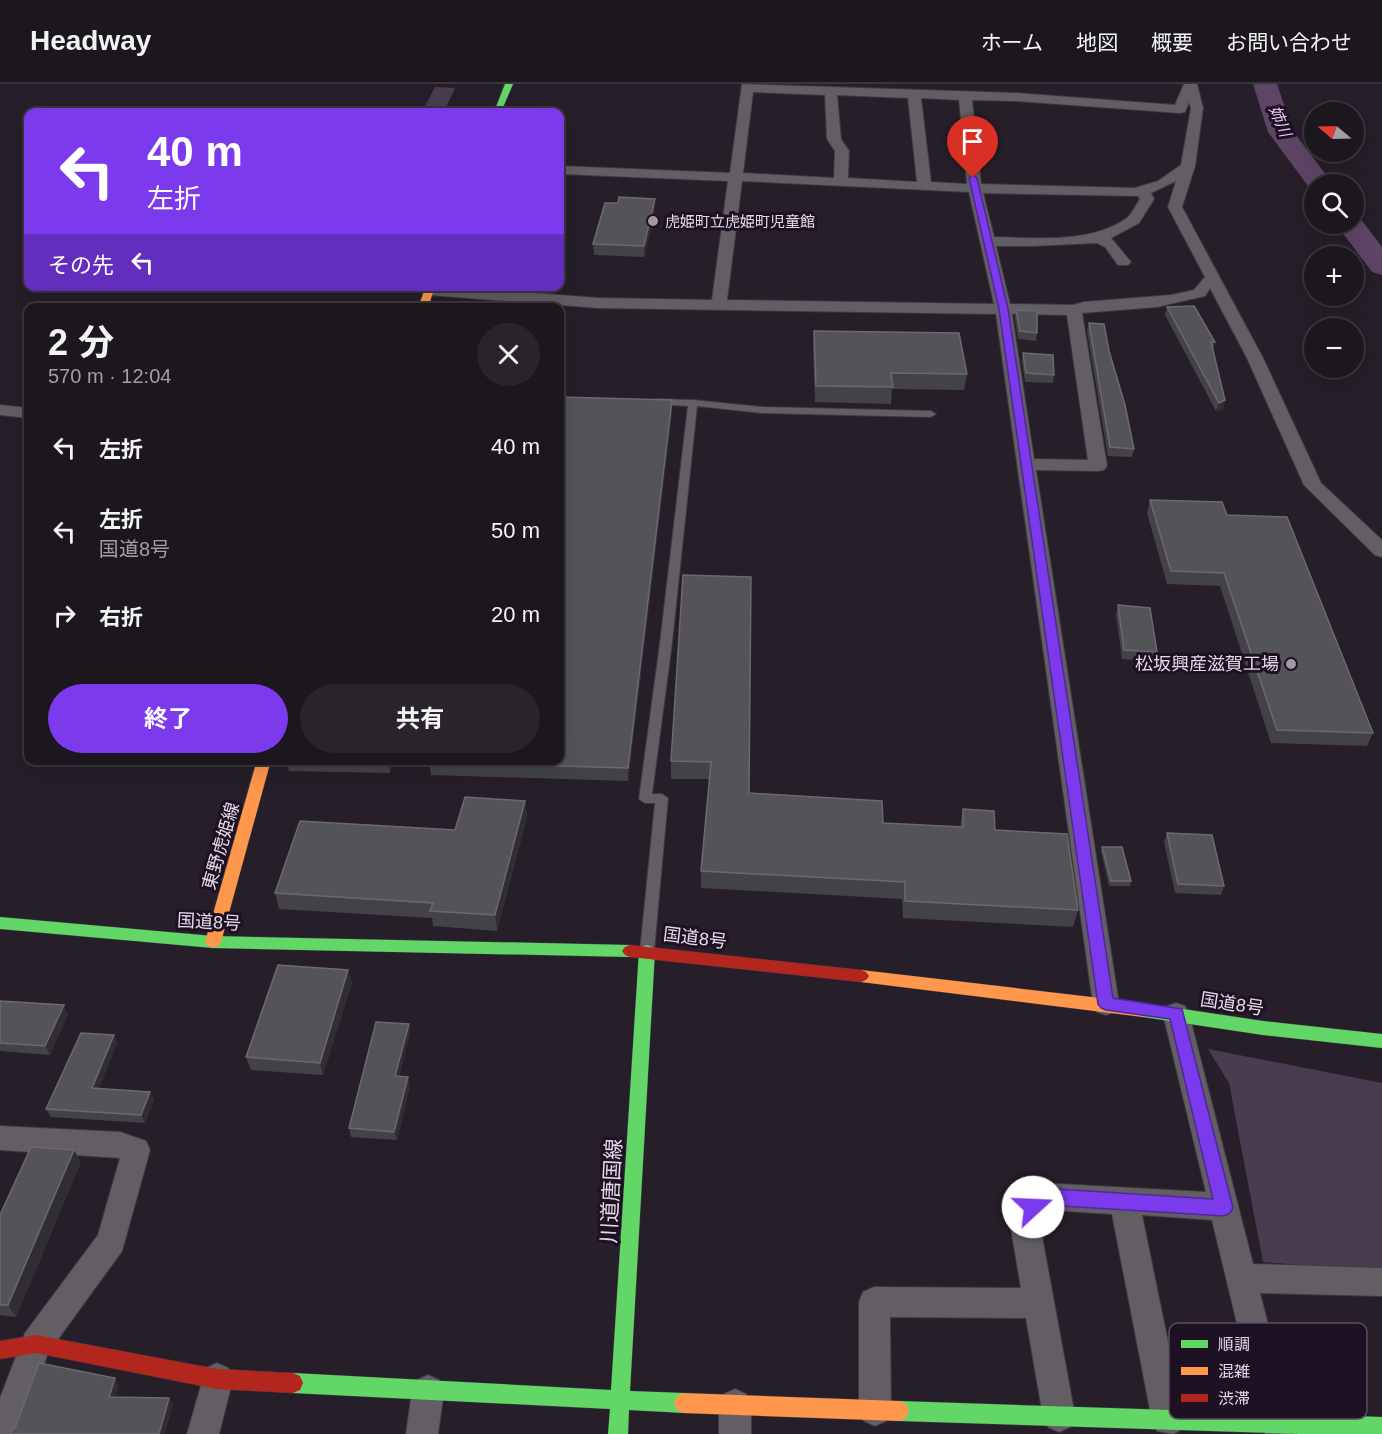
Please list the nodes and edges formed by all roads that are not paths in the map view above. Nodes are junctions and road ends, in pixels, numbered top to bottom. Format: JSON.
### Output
{"nodes":[{"id":1,"x":496,"y":84,"type":"edge"},
{"id":2,"x":508,"y":84,"type":"edge"},
{"id":3,"x":1019,"y":84,"type":"edge"},
{"id":4,"x":1072,"y":84,"type":"edge"},
{"id":5,"x":1190,"y":84,"type":"edge"},
{"id":6,"x":748,"y":86,"type":"edge"},
{"id":7,"x":892,"y":89,"type":"edge"},
{"id":8,"x":949,"y":90,"type":"edge"},
{"id":9,"x":831,"y":92,"type":"junction"},
{"id":10,"x":914,"y":94,"type":"junction"},
{"id":11,"x":965,"y":96,"type":"junction"},
{"id":12,"x":1024,"y":98,"type":"junction"},
{"id":13,"x":1075,"y":101,"type":"junction"},
{"id":14,"x":499,"y":108,"type":"edge"},
{"id":15,"x":1188,"y":166,"type":"junction"},
{"id":16,"x":564,"y":170,"type":"edge"},
{"id":17,"x":737,"y":176,"type":"junction"},
{"id":18,"x":841,"y":182,"type":"junction"},
{"id":19,"x":924,"y":186,"type":"junction"},
{"id":20,"x":976,"y":187,"type":"junction"},
{"id":21,"x":1143,"y":191,"type":"junction"},
{"id":22,"x":1100,"y":238,"type":"junction"},
{"id":23,"x":989,"y":241,"type":"junction"},
{"id":24,"x":1123,"y":262,"type":"dead end"},
{"id":25,"x":1212,"y":279,"type":"junction"},
{"id":26,"x":464,"y":291,"type":"edge"},
{"id":27,"x":719,"y":305,"type":"junction"},
{"id":28,"x":1003,"y":309,"type":"junction"},
{"id":29,"x":1074,"y":310,"type":"junction"},
{"id":30,"x":649,"y":402,"type":"edge"},
{"id":31,"x":693,"y":403,"type":"junction"},
{"id":32,"x":0,"y":410,"type":"edge"},
{"id":33,"x":24,"y":412,"type":"edge"},
{"id":34,"x":931,"y":414,"type":"dead end"},
{"id":35,"x":1026,"y":464,"type":"junction"},
{"id":36,"x":1382,"y":551,"type":"edge"},
{"id":37,"x":263,"y":765,"type":"edge"},
{"id":38,"x":0,"y":923,"type":"edge"},
{"id":39,"x":213,"y":942,"type":"junction"},
{"id":40,"x":647,"y":951,"type":"junction"},
{"id":41,"x":1106,"y":1004,"type":"junction"},
{"id":42,"x":1176,"y":1014,"type":"junction"},
{"id":43,"x":1382,"y":1041,"type":"edge"},
{"id":44,"x":0,"y":1138,"type":"edge"},
{"id":45,"x":1124,"y":1201,"type":"junction"},
{"id":46,"x":1224,"y":1208,"type":"junction"},
{"id":47,"x":1242,"y":1278,"type":"junction"},
{"id":48,"x":1382,"y":1282,"type":"edge"},
{"id":49,"x":1039,"y":1303,"type":"junction"},
{"id":50,"x":1253,"y":1323,"type":"edge"},
{"id":51,"x":36,"y":1344,"type":"junction"},
{"id":52,"x":0,"y":1350,"type":"edge"},
{"id":53,"x":217,"y":1378,"type":"junction"},
{"id":54,"x":428,"y":1391,"type":"junction"},
{"id":55,"x":620,"y":1401,"type":"junction"},
{"id":56,"x":875,"y":1410,"type":"junction"},
{"id":57,"x":1059,"y":1416,"type":"junction"},
{"id":58,"x":1276,"y":1419,"type":"edge"},
{"id":59,"x":735,"y":1420,"type":"edge"},
{"id":60,"x":1168,"y":1420,"type":"junction"},
{"id":61,"x":1277,"y":1423,"type":"junction"},
{"id":62,"x":1382,"y":1426,"type":"edge"},
{"id":63,"x":1312,"y":1429,"type":"edge"},
{"id":64,"x":3,"y":1434,"type":"edge"},
{"id":65,"x":203,"y":1434,"type":"edge"},
{"id":66,"x":422,"y":1434,"type":"edge"},
{"id":67,"x":618,"y":1434,"type":"edge"}],
"edges":[{"from":1,"to":2,"type":"street"},
{"from":2,"to":14,"type":"main road"},
{"from":3,"to":12,"type":"street"},
{"from":4,"to":13,"type":"street"},
{"from":5,"to":13,"type":"street"},
{"from":5,"to":15,"type":"street"},
{"from":6,"to":9,"type":"street"},
{"from":6,"to":17,"type":"street"},
{"from":7,"to":9,"type":"street"},
{"from":7,"to":10,"type":"street"},
{"from":8,"to":10,"type":"street"},
{"from":8,"to":11,"type":"street"},
{"from":9,"to":18,"type":"street"},
{"from":10,"to":19,"type":"street"},
{"from":11,"to":12,"type":"street"},
{"from":11,"to":20,"type":"street"},
{"from":12,"to":13,"type":"street"},
{"from":15,"to":21,"type":"street"},
{"from":15,"to":25,"type":"street"},
{"from":16,"to":17,"type":"street"},
{"from":17,"to":18,"type":"street"},
{"from":17,"to":27,"type":"street"},
{"from":18,"to":19,"type":"street"},
{"from":19,"to":20,"type":"street"},
{"from":20,"to":21,"type":"street"},
{"from":20,"to":23,"type":"street"},
{"from":21,"to":22,"type":"street"},
{"from":22,"to":23,"type":"street"},
{"from":22,"to":24,"type":"street"},
{"from":23,"to":28,"type":"street"},
{"from":25,"to":29,"type":"street"},
{"from":25,"to":36,"type":"street"},
{"from":26,"to":27,"type":"street"},
{"from":27,"to":28,"type":"street"},
{"from":28,"to":29,"type":"street"},
{"from":28,"to":35,"type":"street"},
{"from":29,"to":35,"type":"street"},
{"from":30,"to":31,"type":"lane"},
{"from":31,"to":34,"type":"lane"},
{"from":31,"to":40,"type":"lane"},
{"from":32,"to":33,"type":"street"},
{"from":35,"to":41,"type":"street"},
{"from":37,"to":39,"type":"main road","name":"東野虎姫線"},
{"from":38,"to":39,"type":"main road","name":"国道8号"},
{"from":39,"to":40,"type":"main road","name":"国道8号"},
{"from":40,"to":41,"type":"main road","name":"国道8号"},
{"from":40,"to":55,"type":"main road","name":"川道唐国線"},
{"from":41,"to":42,"type":"main road","name":"国道8号"},
{"from":42,"to":43,"type":"main road","name":"国道8号"},
{"from":42,"to":46,"type":"street"},
{"from":44,"to":51,"type":"street"},
{"from":45,"to":46,"type":"street"},
{"from":45,"to":49,"type":"street"},
{"from":45,"to":60,"type":"street"},
{"from":46,"to":47,"type":"street"},
{"from":47,"to":48,"type":"street"},
{"from":47,"to":50,"type":"street"},
{"from":49,"to":56,"type":"street"},
{"from":49,"to":57,"type":"street"},
{"from":51,"to":52,"type":"main road"},
{"from":51,"to":53,"type":"main road"},
{"from":51,"to":64,"type":"street"},
{"from":53,"to":54,"type":"main road"},
{"from":53,"to":65,"type":"street"},
{"from":54,"to":55,"type":"main road"},
{"from":54,"to":66,"type":"street"},
{"from":55,"to":59,"type":"main road"},
{"from":55,"to":67,"type":"main road","name":"川道唐国線"},
{"from":56,"to":57,"type":"main road"},
{"from":56,"to":59,"type":"main road"},
{"from":57,"to":60,"type":"main road"},
{"from":58,"to":61,"type":"street"},
{"from":60,"to":61,"type":"main road"},
{"from":61,"to":63,"type":"main road"},
{"from":62,"to":63,"type":"main road"}]}
